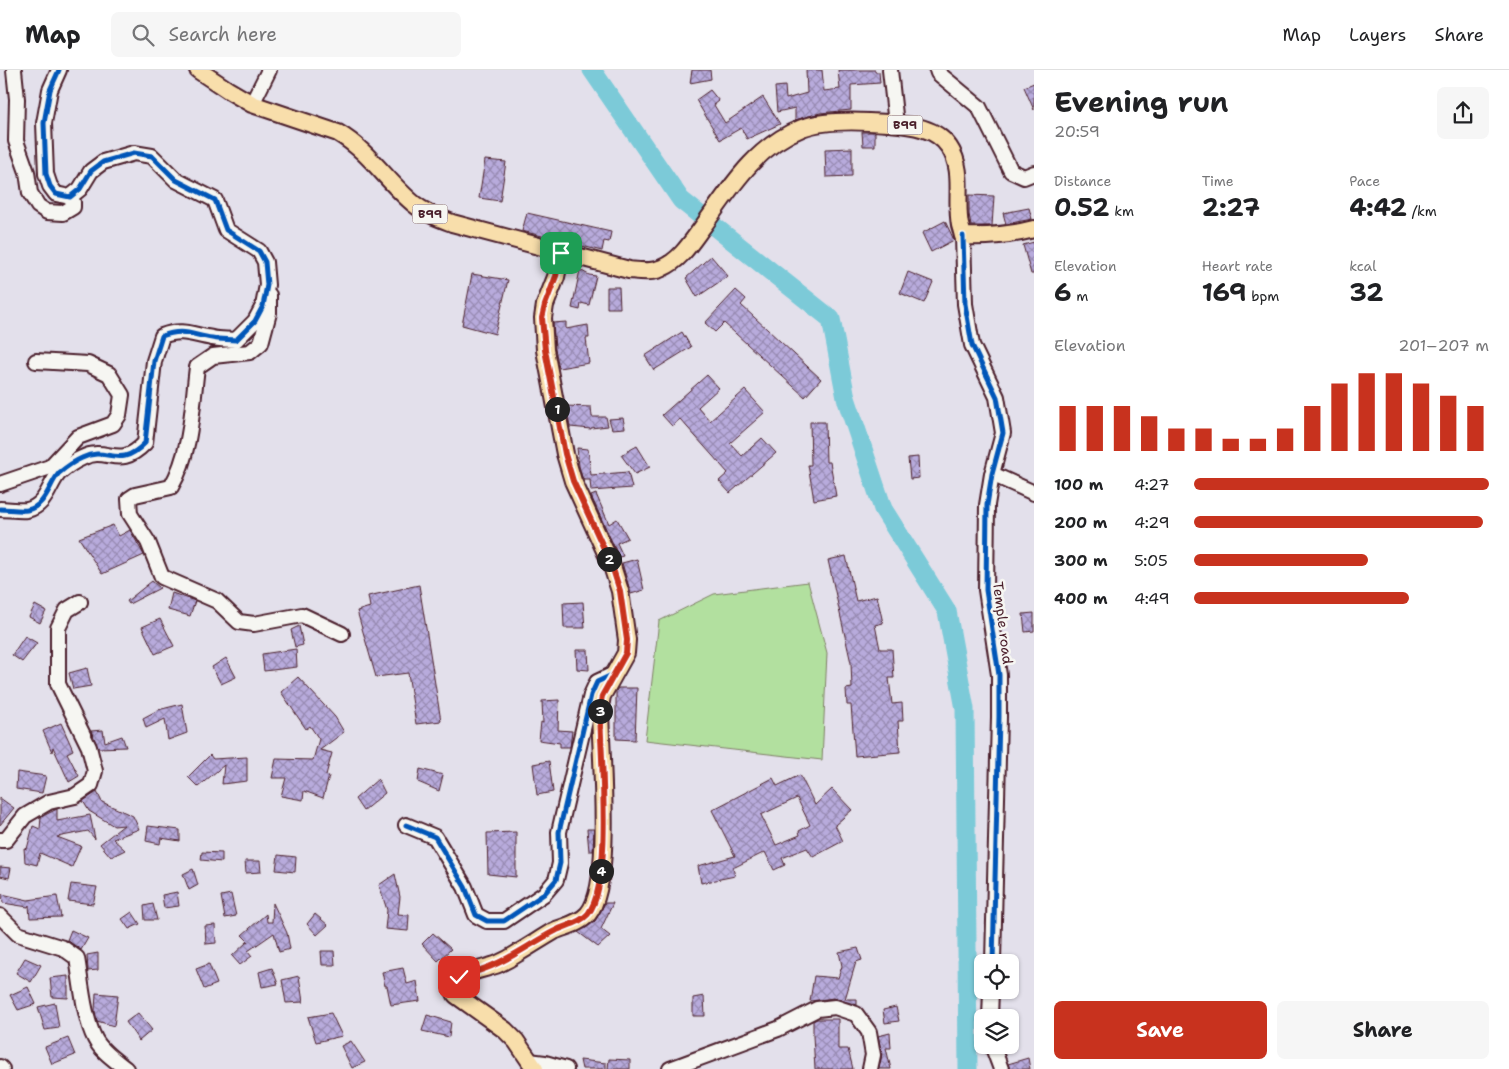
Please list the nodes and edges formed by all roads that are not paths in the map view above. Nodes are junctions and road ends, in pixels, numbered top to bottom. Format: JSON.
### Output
{"nodes":[{"id":1,"x":14,"y":70,"type":"edge"},
{"id":2,"x":59,"y":70,"type":"edge"},
{"id":3,"x":198,"y":70,"type":"edge"},
{"id":4,"x":269,"y":70,"type":"edge"},
{"id":5,"x":890,"y":70,"type":"edge"},
{"id":6,"x":937,"y":70,"type":"edge"},
{"id":7,"x":252,"y":104,"type":"junction"},
{"id":8,"x":896,"y":124,"type":"junction"},
{"id":9,"x":1034,"y":173,"type":"edge"},
{"id":10,"x":70,"y":196,"type":"junction"},
{"id":11,"x":1034,"y":229,"type":"edge"},
{"id":12,"x":963,"y":236,"type":"junction"},
{"id":13,"x":561,"y":253,"type":"junction"},
{"id":14,"x":266,"y":285,"type":"junction"},
{"id":15,"x":36,"y":361,"type":"dead end"},
{"id":16,"x":992,"y":474,"type":"junction"},
{"id":17,"x":0,"y":484,"type":"edge"},
{"id":18,"x":1034,"y":493,"type":"edge"},
{"id":19,"x":0,"y":509,"type":"edge"},
{"id":20,"x":80,"y":602,"type":"dead end"},
{"id":21,"x":342,"y":634,"type":"dead end"},
{"id":22,"x":614,"y":674,"type":"junction"},
{"id":23,"x":406,"y":825,"type":"dead end"},
{"id":24,"x":0,"y":840,"type":"edge"},
{"id":25,"x":0,"y":916,"type":"edge"},
{"id":26,"x":993,"y":954,"type":"edge"},
{"id":27,"x":995,"y":1054,"type":"edge"},
{"id":28,"x":532,"y":1065,"type":"edge"},
{"id":29,"x":126,"y":1069,"type":"edge"},
{"id":30,"x":566,"y":1069,"type":"edge"},
{"id":31,"x":670,"y":1069,"type":"edge"},
{"id":32,"x":870,"y":1069,"type":"edge"},
{"id":33,"x":1001,"y":1069,"type":"edge"}],
"edges":[{"from":1,"to":10,"type":"street"},
{"from":2,"to":10,"type":"street"},
{"from":3,"to":7,"type":"main road","number":"B99"},
{"from":4,"to":7,"type":"street"},
{"from":5,"to":8,"type":"street"},
{"from":6,"to":9,"type":"street"},
{"from":7,"to":13,"type":"main road","number":"B99"},
{"from":8,"to":12,"type":"main road","number":"B99"},
{"from":8,"to":13,"type":"main road","number":"B99"},
{"from":10,"to":14,"type":"street"},
{"from":11,"to":12,"type":"main road"},
{"from":12,"to":16,"type":"street","name":"Temple road"},
{"from":13,"to":22,"type":"main road"},
{"from":14,"to":19,"type":"street"},
{"from":14,"to":21,"type":"street"},
{"from":15,"to":17,"type":"street"},
{"from":16,"to":18,"type":"street"},
{"from":16,"to":26,"type":"street","name":"Temple road"},
{"from":20,"to":24,"type":"street"},
{"from":22,"to":23,"type":"street"},
{"from":22,"to":28,"type":"main road"},
{"from":25,"to":29,"type":"street"},
{"from":27,"to":33,"type":"street"},
{"from":28,"to":30,"type":"street"},
{"from":31,"to":32,"type":"street"}]}
